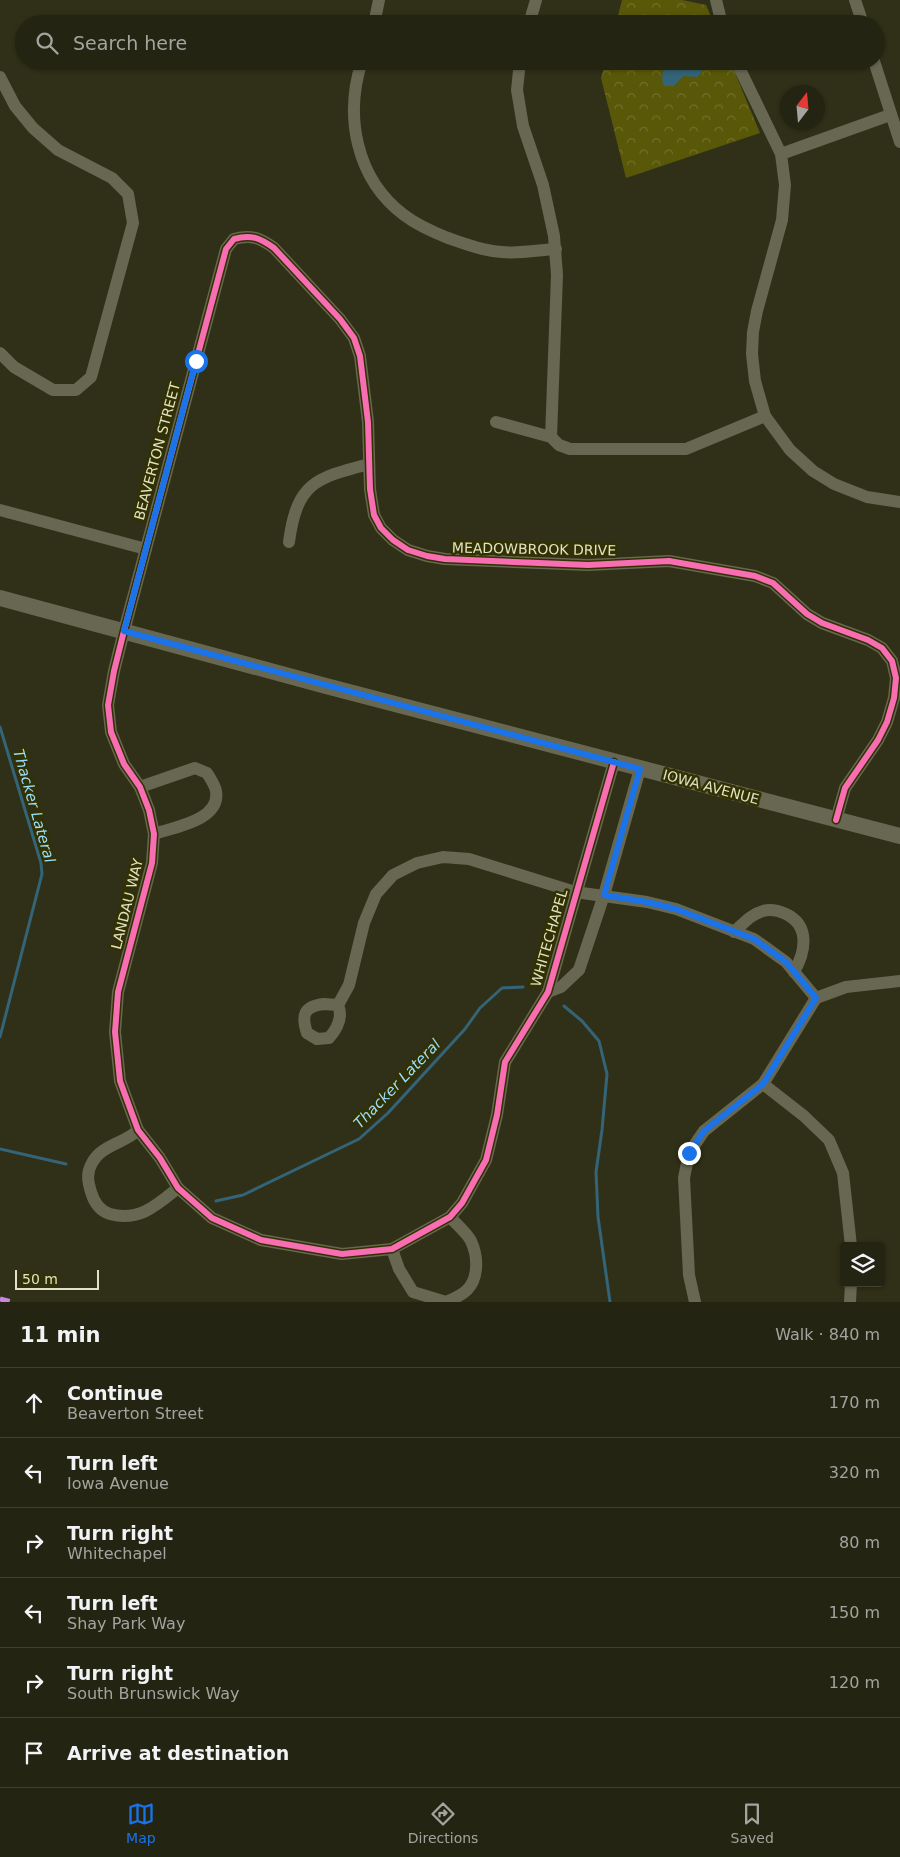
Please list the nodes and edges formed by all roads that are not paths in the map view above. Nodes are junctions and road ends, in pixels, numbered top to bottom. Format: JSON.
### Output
{"nodes":[{"id":1,"x":379,"y":0,"type":"edge"},
{"id":2,"x":536,"y":0,"type":"edge"},
{"id":3,"x":716,"y":0,"type":"edge"},
{"id":4,"x":855,"y":0,"type":"edge"},
{"id":5,"x":376,"y":15,"type":"edge"},
{"id":6,"x":532,"y":15,"type":"edge"},
{"id":7,"x":720,"y":15,"type":"edge"},
{"id":8,"x":859,"y":15,"type":"edge"},
{"id":9,"x":360,"y":70,"type":"edge"},
{"id":10,"x":519,"y":70,"type":"edge"},
{"id":11,"x":740,"y":70,"type":"edge"},
{"id":12,"x":877,"y":70,"type":"edge"},
{"id":13,"x":0,"y":77,"type":"edge"},
{"id":14,"x":890,"y":115,"type":"junction"},
{"id":15,"x":900,"y":142,"type":"edge"},
{"id":16,"x":781,"y":154,"type":"junction"},
{"id":17,"x":226,"y":249,"type":"joint"},
{"id":18,"x":556,"y":249,"type":"junction"},
{"id":19,"x":0,"y":353,"type":"edge"},
{"id":20,"x":765,"y":416,"type":"junction"},
{"id":21,"x":496,"y":422,"type":"dead end"},
{"id":22,"x":551,"y":437,"type":"junction"},
{"id":23,"x":369,"y":464,"type":"junction"},
{"id":24,"x":900,"y":502,"type":"edge"},
{"id":25,"x":0,"y":510,"type":"edge"},
{"id":26,"x":289,"y":542,"type":"dead end"},
{"id":27,"x":146,"y":549,"type":"junction"},
{"id":28,"x":0,"y":598,"type":"edge"},
{"id":29,"x":124,"y":631,"type":"junction"},
{"id":30,"x":614,"y":762,"type":"junction"},
{"id":31,"x":640,"y":769,"type":"junction"},
{"id":32,"x":140,"y":787,"type":"junction"},
{"id":33,"x":836,"y":820,"type":"junction"},
{"id":34,"x":154,"y":834,"type":"junction"},
{"id":35,"x":900,"y":836,"type":"edge"},
{"id":36,"x":576,"y":892,"type":"junction"},
{"id":37,"x":604,"y":895,"type":"junction"},
{"id":38,"x":734,"y":932,"type":"junction"},
{"id":39,"x":794,"y":972,"type":"junction"},
{"id":40,"x":900,"y":981,"type":"edge"},
{"id":41,"x":548,"y":992,"type":"junction"},
{"id":42,"x":816,"y":998,"type":"junction"},
{"id":43,"x":338,"y":1005,"type":"dead end"},
{"id":44,"x":763,"y":1084,"type":"junction"},
{"id":45,"x":138,"y":1130,"type":"junction"},
{"id":46,"x":178,"y":1188,"type":"junction"},
{"id":47,"x":450,"y":1217,"type":"junction"},
{"id":48,"x":851,"y":1242,"type":"edge"},
{"id":49,"x":392,"y":1249,"type":"junction"},
{"id":50,"x":851,"y":1287,"type":"edge"},
{"id":51,"x":695,"y":1302,"type":"edge"},
{"id":52,"x":850,"y":1302,"type":"edge"}],
"edges":[{"from":1,"to":5,"type":"street"},
{"from":2,"to":6,"type":"street"},
{"from":3,"to":7,"type":"street"},
{"from":4,"to":8,"type":"street"},
{"from":9,"to":18,"type":"street"},
{"from":10,"to":18,"type":"street"},
{"from":11,"to":16,"type":"street"},
{"from":12,"to":14,"type":"street"},
{"from":13,"to":19,"type":"street"},
{"from":14,"to":15,"type":"street"},
{"from":14,"to":16,"type":"street"},
{"from":16,"to":20,"type":"street"},
{"from":17,"to":23,"type":"street","name":"MEADOWBROOK DRIVE"},
{"from":17,"to":27,"type":"street","name":"BEAVERTON STREET"},
{"from":18,"to":22,"type":"street"},
{"from":20,"to":22,"type":"street"},
{"from":20,"to":24,"type":"street"},
{"from":21,"to":22,"type":"street"},
{"from":23,"to":26,"type":"street"},
{"from":23,"to":33,"type":"street","name":"MEADOWBROOK DRIVE"},
{"from":25,"to":27,"type":"street"},
{"from":27,"to":29,"type":"street","name":"BEAVERTON STREET"},
{"from":28,"to":29,"type":"street","name":"IOWA AVENUE"},
{"from":29,"to":30,"type":"street","name":"IOWA AVENUE"},
{"from":29,"to":32,"type":"street","name":"LANDAU WAY"},
{"from":30,"to":31,"type":"street","name":"IOWA AVENUE"},
{"from":30,"to":36,"type":"street","name":"WHITECHAPEL"},
{"from":31,"to":33,"type":"street","name":"IOWA AVENUE"},
{"from":31,"to":37,"type":"street","name":"WHITECHAPEL"},
{"from":32,"to":34,"type":"street","name":"LANDAU WAY"},
{"from":32,"to":34,"type":"street"},
{"from":33,"to":35,"type":"street","name":"IOWA AVENUE"},
{"from":34,"to":45,"type":"street","name":"LANDAU WAY"},
{"from":36,"to":37,"type":"street"},
{"from":36,"to":41,"type":"street","name":"WHITECHAPEL"},
{"from":36,"to":43,"type":"street"},
{"from":37,"to":38,"type":"street"},
{"from":37,"to":41,"type":"street","name":"WHITECHAPEL"},
{"from":38,"to":39,"type":"street"},
{"from":38,"to":39,"type":"street"},
{"from":39,"to":42,"type":"street"},
{"from":40,"to":42,"type":"street"},
{"from":41,"to":47,"type":"street","name":"WHITECHAPEL"},
{"from":42,"to":44,"type":"street"},
{"from":44,"to":48,"type":"street"},
{"from":44,"to":51,"type":"street"},
{"from":45,"to":46,"type":"street"},
{"from":45,"to":46,"type":"street"},
{"from":46,"to":49,"type":"street"},
{"from":47,"to":49,"type":"street","name":"WHITECHAPEL"},
{"from":47,"to":49,"type":"street"},
{"from":50,"to":52,"type":"street"}]}
